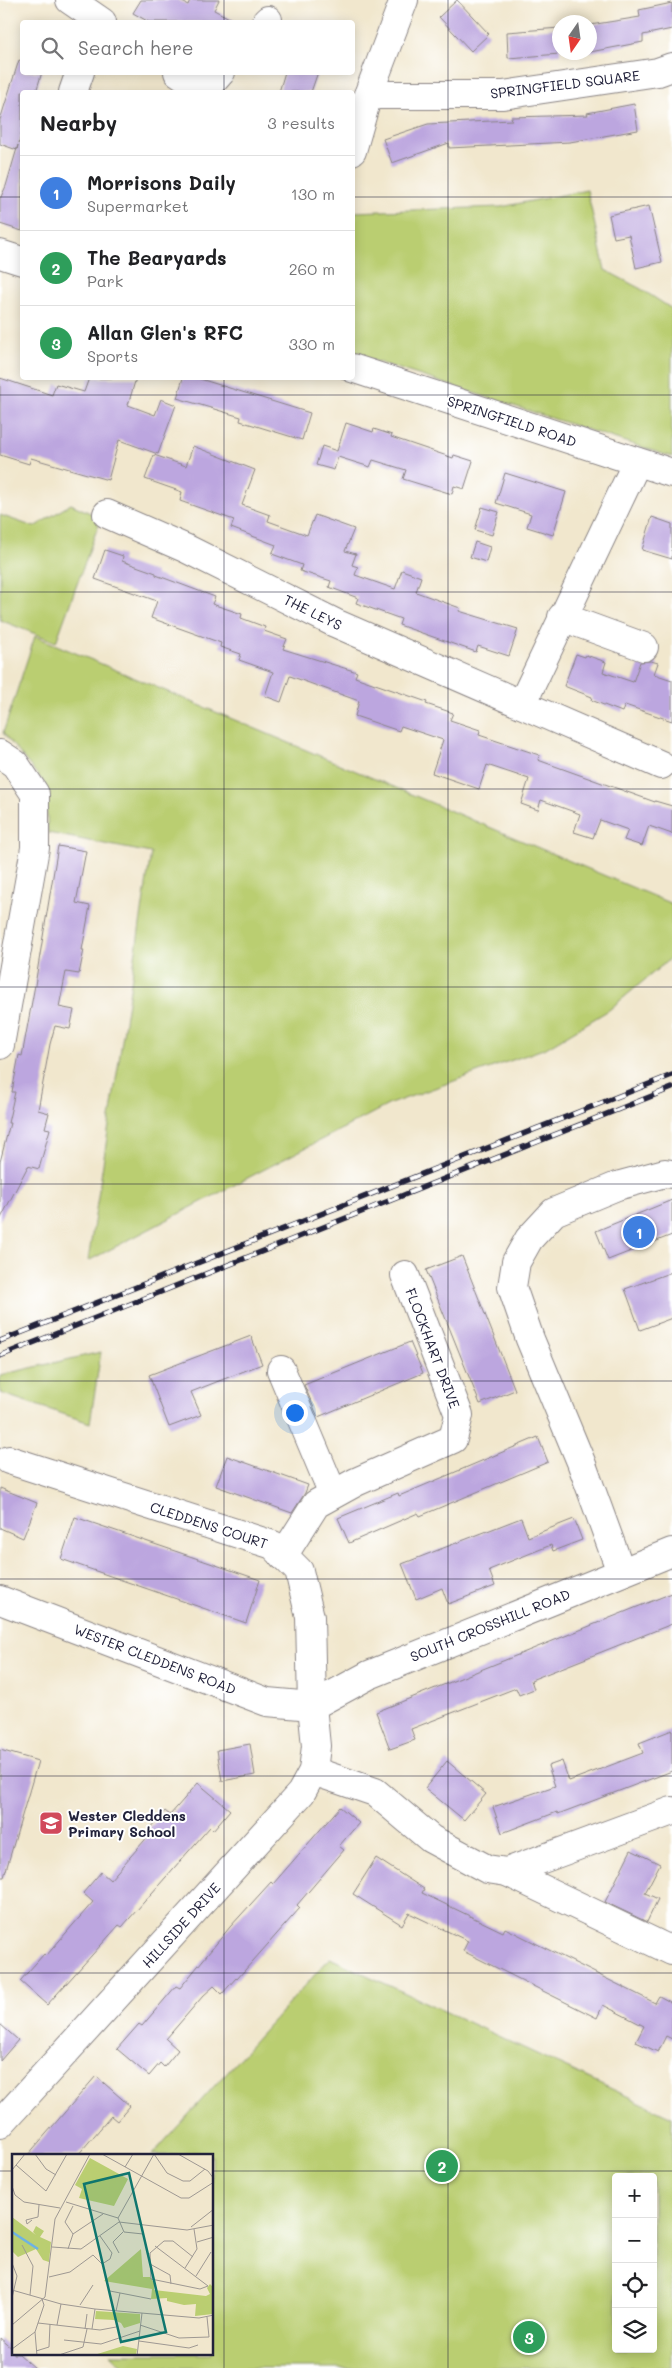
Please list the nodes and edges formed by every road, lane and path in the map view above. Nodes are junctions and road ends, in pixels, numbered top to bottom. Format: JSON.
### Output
{"nodes":[{"id":1,"x":70,"y":0,"type":"edge"},
{"id":2,"x":404,"y":0,"type":"edge"},
{"id":3,"x":99,"y":20,"type":"edge"},
{"id":4,"x":672,"y":68,"type":"edge"},
{"id":5,"x":79,"y":75,"type":"edge"},
{"id":6,"x":186,"y":75,"type":"edge"},
{"id":7,"x":211,"y":85,"type":"edge"},
{"id":8,"x":75,"y":90,"type":"edge"},
{"id":9,"x":368,"y":95,"type":"junction"},
{"id":10,"x":355,"y":140,"type":"edge"},
{"id":11,"x":0,"y":254,"type":"edge"},
{"id":12,"x":20,"y":260,"type":"edge"},
{"id":13,"x":355,"y":369,"type":"edge"},
{"id":14,"x":637,"y":462,"type":"junction"},
{"id":15,"x":672,"y":473,"type":"edge"},
{"id":16,"x":107,"y":514,"type":"dead end"},
{"id":17,"x":562,"y":617,"type":"junction"},
{"id":18,"x":644,"y":647,"type":"dead end"},
{"id":19,"x":522,"y":704,"type":"junction"},
{"id":20,"x":0,"y":754,"type":"edge"},
{"id":21,"x":661,"y":765,"type":"dead end"},
{"id":22,"x":4,"y":1008,"type":"edge"},
{"id":23,"x":0,"y":1045,"type":"edge"},
{"id":24,"x":672,"y":1174,"type":"edge"},
{"id":25,"x":405,"y":1274,"type":"dead end"},
{"id":26,"x":282,"y":1370,"type":"dead end"},
{"id":27,"x":9,"y":1460,"type":"dead end"},
{"id":28,"x":334,"y":1494,"type":"junction"},
{"id":29,"x":672,"y":1552,"type":"edge"},
{"id":30,"x":283,"y":1556,"type":"junction"},
{"id":31,"x":621,"y":1572,"type":"junction"},
{"id":32,"x":0,"y":1600,"type":"edge"},
{"id":33,"x":312,"y":1706,"type":"junction"},
{"id":34,"x":313,"y":1771,"type":"junction"},
{"id":35,"x":672,"y":1811,"type":"edge"},
{"id":36,"x":507,"y":1872,"type":"junction"},
{"id":37,"x":672,"y":1951,"type":"edge"},
{"id":38,"x":0,"y":2124,"type":"edge"}],
"edges":[{"from":1,"to":3,"type":"street"},
{"from":2,"to":9,"type":"street"},
{"from":4,"to":9,"type":"street","name":"SPRINGFIELD SQUARE"},
{"from":5,"to":8,"type":"street"},
{"from":6,"to":7,"type":"street"},
{"from":9,"to":10,"type":"street"},
{"from":11,"to":12,"type":"street"},
{"from":13,"to":14,"type":"street","name":"SPRINGFIELD ROAD"},
{"from":14,"to":15,"type":"street","name":"SPRINGFIELD ROAD"},
{"from":14,"to":17,"type":"street"},
{"from":16,"to":19,"type":"street","name":"THE LEYS"},
{"from":17,"to":18,"type":"street"},
{"from":17,"to":19,"type":"street"},
{"from":19,"to":21,"type":"street","name":"THE LEYS"},
{"from":20,"to":22,"type":"street"},
{"from":22,"to":23,"type":"street"},
{"from":24,"to":31,"type":"street"},
{"from":25,"to":28,"type":"street","name":"FLOCKHART DRIVE"},
{"from":26,"to":28,"type":"street"},
{"from":27,"to":30,"type":"street","name":"CLEDDENS COURT"},
{"from":28,"to":30,"type":"street","name":"FLOCKHART DRIVE"},
{"from":29,"to":31,"type":"street","name":"SOUTH CROSSHILL ROAD"},
{"from":30,"to":33,"type":"street","name":"CLEDDENS COURT"},
{"from":31,"to":33,"type":"street","name":"SOUTH CROSSHILL ROAD"},
{"from":32,"to":33,"type":"street","name":"WESTER CLEDDENS ROAD"},
{"from":33,"to":34,"type":"street","name":"HILLSIDE DRIVE"},
{"from":34,"to":36,"type":"street"},
{"from":34,"to":38,"type":"street","name":"HILLSIDE DRIVE"},
{"from":35,"to":36,"type":"street"},
{"from":36,"to":37,"type":"street"}]}
